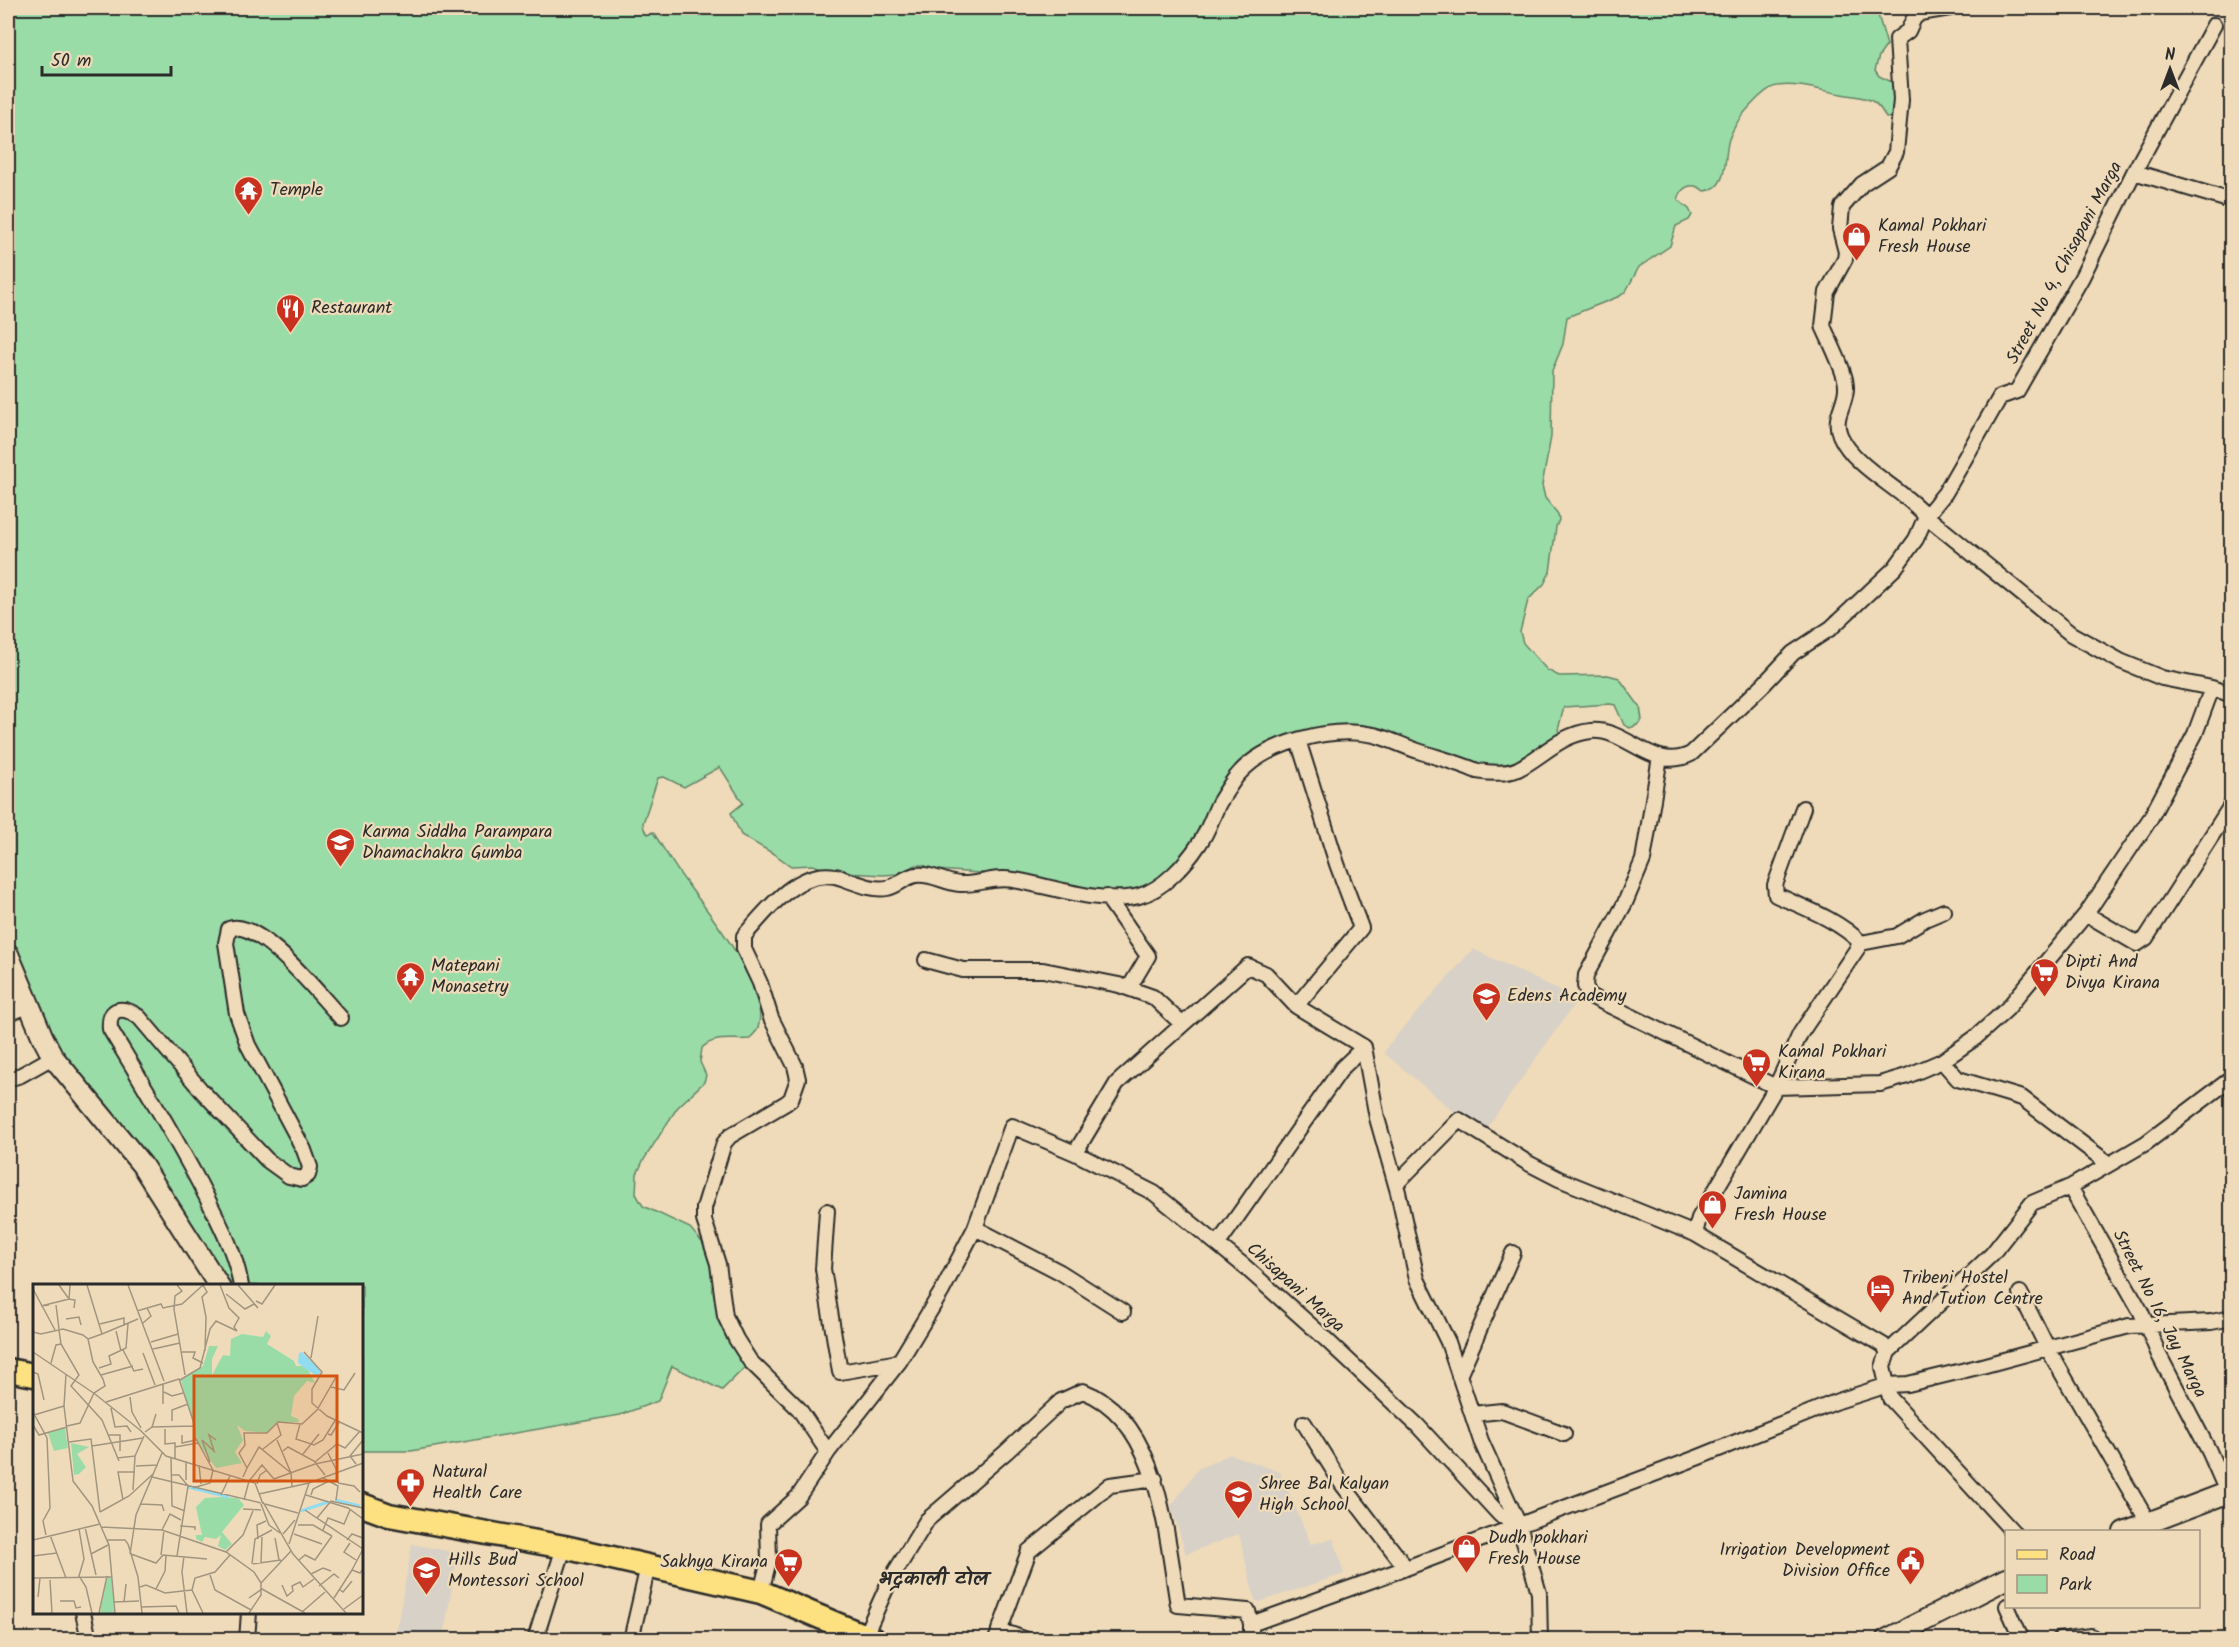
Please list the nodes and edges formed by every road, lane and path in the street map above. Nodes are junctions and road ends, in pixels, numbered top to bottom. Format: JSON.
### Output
{"nodes":[{"id":1,"x":1950,"y":8,"type":"edge"},
{"id":2,"x":2214,"y":25,"type":"dead end"},
{"id":3,"x":2134,"y":172,"type":"junction"},
{"id":4,"x":2232,"y":201,"type":"edge"},
{"id":5,"x":1926,"y":516,"type":"junction"},
{"id":6,"x":2212,"y":688,"type":"junction"},
{"id":7,"x":2232,"y":694,"type":"edge"},
{"id":8,"x":1298,"y":740,"type":"junction"},
{"id":9,"x":1660,"y":757,"type":"junction"},
{"id":10,"x":2232,"y":804,"type":"edge"},
{"id":11,"x":1803,"y":808,"type":"dead end"},
{"id":12,"x":1107,"y":897,"type":"junction"},
{"id":13,"x":1944,"y":911,"type":"dead end"},
{"id":14,"x":2086,"y":914,"type":"junction"},
{"id":15,"x":1862,"y":943,"type":"junction"},
{"id":16,"x":8,"y":954,"type":"edge"},
{"id":17,"x":926,"y":960,"type":"dead end"},
{"id":18,"x":1129,"y":988,"type":"junction"},
{"id":19,"x":29,"y":1006,"type":"junction"},
{"id":20,"x":1296,"y":1006,"type":"junction"},
{"id":21,"x":8,"y":1013,"type":"edge"},
{"id":22,"x":340,"y":1018,"type":"dead end"},
{"id":23,"x":1182,"y":1024,"type":"junction"},
{"id":24,"x":1364,"y":1047,"type":"junction"},
{"id":25,"x":53,"y":1057,"type":"junction"},
{"id":26,"x":1942,"y":1061,"type":"junction"},
{"id":27,"x":2232,"y":1078,"type":"edge"},
{"id":28,"x":8,"y":1079,"type":"edge"},
{"id":29,"x":1776,"y":1087,"type":"junction"},
{"id":30,"x":1075,"y":1153,"type":"junction"},
{"id":31,"x":2109,"y":1164,"type":"junction"},
{"id":32,"x":1395,"y":1184,"type":"junction"},
{"id":33,"x":2070,"y":1187,"type":"junction"},
{"id":34,"x":827,"y":1211,"type":"dead end"},
{"id":35,"x":975,"y":1228,"type":"junction"},
{"id":36,"x":1695,"y":1234,"type":"junction"},
{"id":37,"x":1218,"y":1244,"type":"junction"},
{"id":38,"x":1513,"y":1253,"type":"dead end"},
{"id":39,"x":218,"y":1284,"type":"edge"},
{"id":40,"x":241,"y":1284,"type":"edge"},
{"id":41,"x":2020,"y":1293,"type":"dead end"},
{"id":42,"x":1123,"y":1312,"type":"dead end"},
{"id":43,"x":2232,"y":1318,"type":"edge"},
{"id":44,"x":2148,"y":1326,"type":"junction"},
{"id":45,"x":2048,"y":1349,"type":"junction"},
{"id":46,"x":1888,"y":1352,"type":"junction"},
{"id":47,"x":899,"y":1362,"type":"junction"},
{"id":48,"x":8,"y":1370,"type":"edge"},
{"id":49,"x":33,"y":1375,"type":"edge"},
{"id":50,"x":1459,"y":1376,"type":"junction"},
{"id":51,"x":1888,"y":1385,"type":"junction"},
{"id":52,"x":1472,"y":1414,"type":"junction"},
{"id":53,"x":1304,"y":1423,"type":"dead end"},
{"id":54,"x":1564,"y":1434,"type":"dead end"},
{"id":55,"x":828,"y":1452,"type":"junction"},
{"id":56,"x":1155,"y":1479,"type":"junction"},
{"id":57,"x":2229,"y":1492,"type":"edge"},
{"id":58,"x":363,"y":1504,"type":"edge"},
{"id":59,"x":2148,"y":1522,"type":"junction"},
{"id":60,"x":1519,"y":1525,"type":"junction"},
{"id":61,"x":2011,"y":1530,"type":"edge"},
{"id":62,"x":2129,"y":1530,"type":"edge"},
{"id":63,"x":564,"y":1547,"type":"junction"},
{"id":64,"x":648,"y":1566,"type":"junction"},
{"id":65,"x":1406,"y":1568,"type":"junction"},
{"id":66,"x":2002,"y":1582,"type":"edge"},
{"id":67,"x":761,"y":1592,"type":"junction"},
{"id":68,"x":2008,"y":1608,"type":"edge"},
{"id":69,"x":83,"y":1614,"type":"edge"},
{"id":70,"x":249,"y":1614,"type":"edge"},
{"id":71,"x":1251,"y":1624,"type":"junction"},
{"id":72,"x":998,"y":1635,"type":"edge"},
{"id":73,"x":868,"y":1638,"type":"edge"},
{"id":74,"x":89,"y":1640,"type":"edge"},
{"id":75,"x":247,"y":1640,"type":"edge"},
{"id":76,"x":535,"y":1640,"type":"edge"},
{"id":77,"x":631,"y":1640,"type":"edge"},
{"id":78,"x":1027,"y":1640,"type":"edge"},
{"id":79,"x":1251,"y":1640,"type":"edge"},
{"id":80,"x":1540,"y":1640,"type":"edge"},
{"id":81,"x":1886,"y":1640,"type":"edge"},
{"id":82,"x":2022,"y":1640,"type":"edge"},
{"id":83,"x":2059,"y":1640,"type":"edge"},
{"id":84,"x":2098,"y":1640,"type":"edge"}],
"edges":[{"from":1,"to":5,"type":"street"},
{"from":2,"to":3,"type":"street","name":"Street No 4, Chisapani Marga"},
{"from":3,"to":4,"type":"street"},
{"from":3,"to":5,"type":"street","name":"Street No 4, Chisapani Marga"},
{"from":5,"to":6,"type":"street"},
{"from":5,"to":9,"type":"street","name":"Street No 4, Chisapani Marga"},
{"from":6,"to":7,"type":"street"},
{"from":6,"to":14,"type":"street"},
{"from":8,"to":9,"type":"street"},
{"from":8,"to":12,"type":"street"},
{"from":8,"to":20,"type":"street"},
{"from":9,"to":29,"type":"street"},
{"from":10,"to":14,"type":"street"},
{"from":11,"to":15,"type":"street"},
{"from":12,"to":18,"type":"street"},
{"from":12,"to":55,"type":"street"},
{"from":13,"to":15,"type":"street"},
{"from":14,"to":26,"type":"street"},
{"from":15,"to":29,"type":"street"},
{"from":16,"to":19,"type":"main road"},
{"from":17,"to":18,"type":"street"},
{"from":18,"to":23,"type":"street"},
{"from":19,"to":21,"type":"street"},
{"from":19,"to":25,"type":"main road"},
{"from":20,"to":23,"type":"street"},
{"from":20,"to":24,"type":"street"},
{"from":22,"to":40,"type":"street"},
{"from":23,"to":30,"type":"street"},
{"from":24,"to":32,"type":"street"},
{"from":24,"to":37,"type":"street"},
{"from":25,"to":28,"type":"street"},
{"from":25,"to":39,"type":"main road"},
{"from":26,"to":29,"type":"street"},
{"from":26,"to":31,"type":"street"},
{"from":27,"to":31,"type":"street"},
{"from":29,"to":36,"type":"street"},
{"from":30,"to":35,"type":"street","name":"Chisapani Marga"},
{"from":30,"to":37,"type":"street","name":"Chisapani Marga"},
{"from":31,"to":33,"type":"street"},
{"from":32,"to":36,"type":"street"},
{"from":32,"to":50,"type":"street"},
{"from":33,"to":44,"type":"street","name":"Street No 16, Jay Marga"},
{"from":33,"to":46,"type":"street"},
{"from":34,"to":47,"type":"street"},
{"from":35,"to":42,"type":"street"},
{"from":35,"to":47,"type":"street"},
{"from":36,"to":46,"type":"street"},
{"from":37,"to":60,"type":"street","name":"Chisapani Marga"},
{"from":38,"to":50,"type":"street"},
{"from":41,"to":45,"type":"street"},
{"from":43,"to":44,"type":"street"},
{"from":44,"to":45,"type":"street"},
{"from":44,"to":57,"type":"street","name":"Street No 16, Jay Marga"},
{"from":45,"to":51,"type":"street"},
{"from":45,"to":59,"type":"street"},
{"from":46,"to":51,"type":"street"},
{"from":47,"to":55,"type":"street"},
{"from":48,"to":49,"type":"main road"},
{"from":50,"to":52,"type":"street"},
{"from":51,"to":60,"type":"street"},
{"from":51,"to":61,"type":"street"},
{"from":52,"to":54,"type":"street"},
{"from":52,"to":60,"type":"street"},
{"from":53,"to":65,"type":"street"},
{"from":55,"to":67,"type":"street"},
{"from":56,"to":71,"type":"street"},
{"from":56,"to":72,"type":"street"},
{"from":56,"to":73,"type":"street"},
{"from":57,"to":59,"type":"main road"},
{"from":58,"to":63,"type":"main road"},
{"from":59,"to":62,"type":"main road"},
{"from":60,"to":65,"type":"street"},
{"from":60,"to":80,"type":"street"},
{"from":63,"to":64,"type":"main road"},
{"from":63,"to":76,"type":"street"},
{"from":64,"to":67,"type":"main road"},
{"from":64,"to":77,"type":"street"},
{"from":65,"to":71,"type":"street"},
{"from":66,"to":81,"type":"main road"},
{"from":67,"to":73,"type":"main road"},
{"from":68,"to":82,"type":"street"},
{"from":69,"to":74,"type":"street"},
{"from":70,"to":75,"type":"street"},
{"from":71,"to":79,"type":"street"},
{"from":72,"to":78,"type":"street"},
{"from":83,"to":84,"type":"street"}]}
